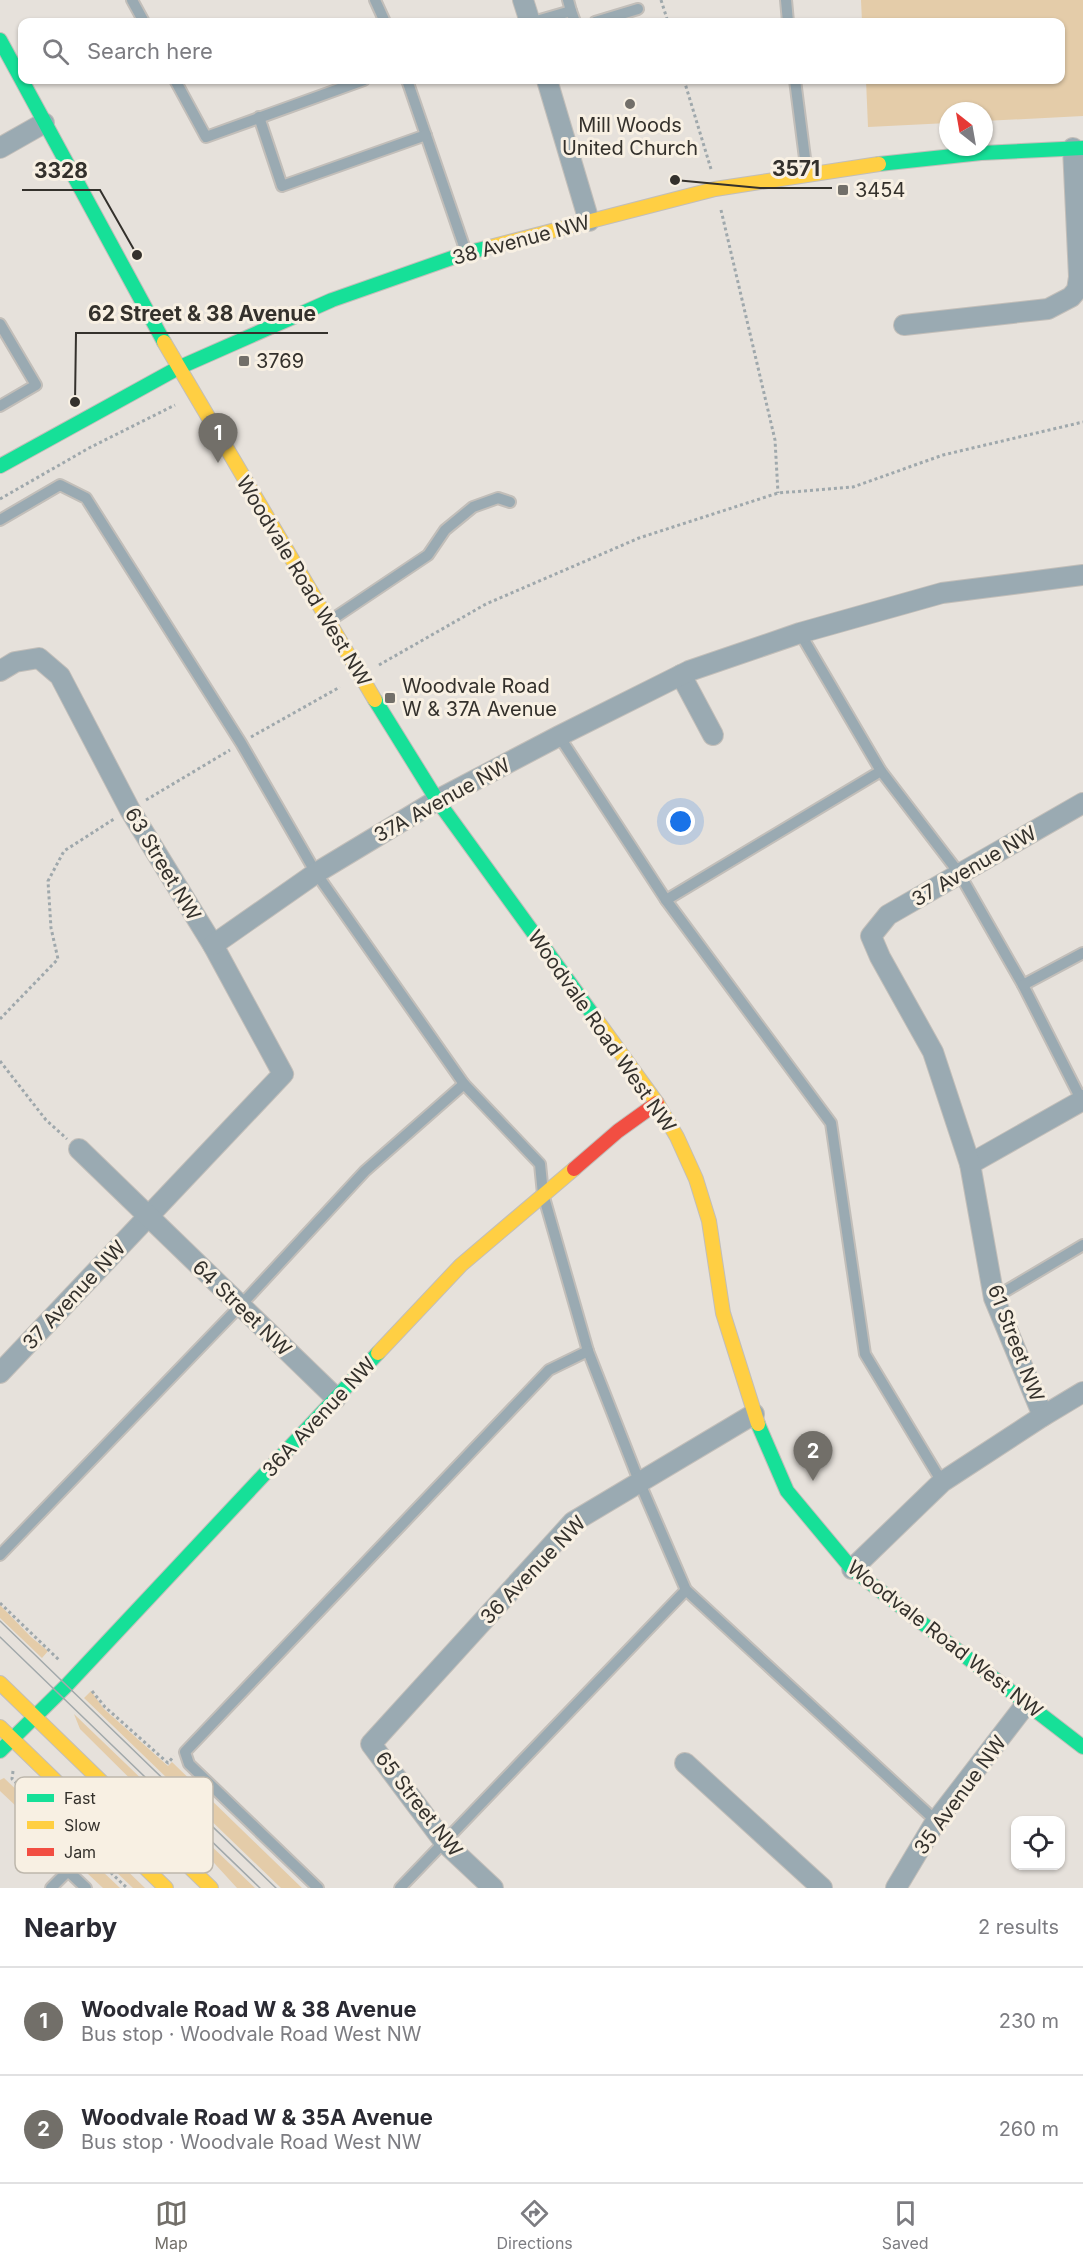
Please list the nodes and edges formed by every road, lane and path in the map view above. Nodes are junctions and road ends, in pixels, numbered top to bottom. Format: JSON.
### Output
{"nodes":[{"id":1,"x":132,"y":0,"type":"edge"},
{"id":2,"x":375,"y":0,"type":"edge"},
{"id":3,"x":523,"y":0,"type":"edge"},
{"id":4,"x":661,"y":0,"type":"edge"},
{"id":5,"x":786,"y":0,"type":"edge"},
{"id":6,"x":569,"y":5,"type":"edge"},
{"id":7,"x":638,"y":9,"type":"dead end"},
{"id":8,"x":142,"y":18,"type":"edge"},
{"id":9,"x":383,"y":18,"type":"edge"},
{"id":10,"x":530,"y":18,"type":"edge"},
{"id":11,"x":541,"y":18,"type":"edge"},
{"id":12,"x":608,"y":18,"type":"edge"},
{"id":13,"x":667,"y":18,"type":"edge"},
{"id":14,"x":788,"y":18,"type":"edge"},
{"id":15,"x":0,"y":40,"type":"edge"},
{"id":16,"x":18,"y":74,"type":"edge"},
{"id":17,"x":23,"y":84,"type":"edge"},
{"id":18,"x":177,"y":84,"type":"edge"},
{"id":19,"x":353,"y":84,"type":"edge"},
{"id":20,"x":408,"y":84,"type":"edge"},
{"id":21,"x":548,"y":84,"type":"edge"},
{"id":22,"x":685,"y":84,"type":"edge"},
{"id":23,"x":796,"y":84,"type":"edge"},
{"id":24,"x":259,"y":117,"type":"junction"},
{"id":25,"x":44,"y":123,"type":"junction"},
{"id":26,"x":426,"y":135,"type":"junction"},
{"id":27,"x":0,"y":148,"type":"edge"},
{"id":28,"x":1078,"y":148,"type":"edge"},
{"id":29,"x":807,"y":174,"type":"junction"},
{"id":30,"x":715,"y":189,"type":"junction"},
{"id":31,"x":589,"y":221,"type":"junction"},
{"id":32,"x":466,"y":253,"type":"junction"},
{"id":33,"x":0,"y":324,"type":"edge"},
{"id":34,"x":904,"y":325,"type":"dead end"},
{"id":35,"x":178,"y":368,"type":"junction"},
{"id":36,"x":194,"y":394,"type":"junction"},
{"id":37,"x":0,"y":406,"type":"edge"},
{"id":38,"x":1083,"y":422,"type":"edge"},
{"id":39,"x":0,"y":466,"type":"edge"},
{"id":40,"x":778,"y":493,"type":"junction"},
{"id":41,"x":0,"y":499,"type":"edge"},
{"id":42,"x":510,"y":502,"type":"dead end"},
{"id":43,"x":0,"y":520,"type":"edge"},
{"id":44,"x":1083,"y":575,"type":"edge"},
{"id":45,"x":328,"y":622,"type":"junction"},
{"id":46,"x":800,"y":633,"type":"junction"},
{"id":47,"x":0,"y":671,"type":"edge"},
{"id":48,"x":681,"y":675,"type":"junction"},
{"id":49,"x":360,"y":676,"type":"junction"},
{"id":50,"x":713,"y":735,"type":"dead end"},
{"id":51,"x":559,"y":736,"type":"junction"},
{"id":52,"x":242,"y":743,"type":"junction"},
{"id":53,"x":880,"y":771,"type":"junction"},
{"id":54,"x":437,"y":800,"type":"junction"},
{"id":55,"x":1083,"y":803,"type":"edge"},
{"id":56,"x":130,"y":810,"type":"junction"},
{"id":57,"x":316,"y":873,"type":"junction"},
{"id":58,"x":959,"y":873,"type":"junction"},
{"id":59,"x":666,"y":900,"type":"junction"},
{"id":60,"x":871,"y":936,"type":"joint"},
{"id":61,"x":213,"y":945,"type":"junction"},
{"id":62,"x":1083,"y":953,"type":"edge"},
{"id":63,"x":1023,"y":985,"type":"junction"},
{"id":64,"x":0,"y":1019,"type":"edge"},
{"id":65,"x":0,"y":1061,"type":"edge"},
{"id":66,"x":283,"y":1074,"type":"joint"},
{"id":67,"x":464,"y":1084,"type":"junction"},
{"id":68,"x":1083,"y":1100,"type":"edge"},
{"id":69,"x":657,"y":1103,"type":"junction"},
{"id":70,"x":79,"y":1149,"type":"joint"},
{"id":71,"x":970,"y":1164,"type":"junction"},
{"id":72,"x":543,"y":1194,"type":"junction"},
{"id":73,"x":148,"y":1217,"type":"junction"},
{"id":74,"x":1083,"y":1245,"type":"edge"},
{"id":75,"x":994,"y":1298,"type":"junction"},
{"id":76,"x":240,"y":1306,"type":"junction"},
{"id":77,"x":588,"y":1351,"type":"junction"},
{"id":78,"x":0,"y":1373,"type":"edge"},
{"id":79,"x":1083,"y":1392,"type":"edge"},
{"id":80,"x":336,"y":1398,"type":"junction"},
{"id":81,"x":753,"y":1413,"type":"junction"},
{"id":82,"x":1043,"y":1416,"type":"junction"},
{"id":83,"x":639,"y":1481,"type":"junction"},
{"id":84,"x":942,"y":1482,"type":"junction"},
{"id":85,"x":0,"y":1555,"type":"edge"},
{"id":86,"x":852,"y":1569,"type":"junction"},
{"id":87,"x":686,"y":1590,"type":"junction"},
{"id":88,"x":0,"y":1603,"type":"edge"},
{"id":89,"x":61,"y":1662,"type":"dead end"},
{"id":90,"x":0,"y":1683,"type":"edge"},
{"id":91,"x":87,"y":1685,"type":"dead end"},
{"id":92,"x":1026,"y":1704,"type":"junction"},
{"id":93,"x":35,"y":1716,"type":"junction"},
{"id":94,"x":0,"y":1727,"type":"edge"},
{"id":95,"x":12,"y":1739,"type":"junction"},
{"id":96,"x":371,"y":1744,"type":"joint"},
{"id":97,"x":1083,"y":1747,"type":"edge"},
{"id":98,"x":0,"y":1751,"type":"edge"},
{"id":99,"x":185,"y":1752,"type":"junction"},
{"id":100,"x":685,"y":1763,"type":"dead end"},
{"id":101,"x":13,"y":1769,"type":"dead end"},
{"id":102,"x":51,"y":1777,"type":"edge"},
{"id":103,"x":97,"y":1777,"type":"edge"},
{"id":104,"x":203,"y":1777,"type":"edge"},
{"id":105,"x":15,"y":1782,"type":"edge"},
{"id":106,"x":213,"y":1787,"type":"edge"},
{"id":107,"x":936,"y":1821,"type":"junction"},
{"id":108,"x":445,"y":1843,"type":"junction"},
{"id":109,"x":66,"y":1873,"type":"edge"},
{"id":110,"x":70,"y":1873,"type":"edge"},
{"id":111,"x":111,"y":1873,"type":"edge"},
{"id":112,"x":150,"y":1873,"type":"edge"},
{"id":113,"x":196,"y":1873,"type":"edge"},
{"id":114,"x":51,"y":1888,"type":"edge"},
{"id":115,"x":86,"y":1888,"type":"edge"},
{"id":116,"x":127,"y":1888,"type":"edge"},
{"id":117,"x":166,"y":1888,"type":"edge"},
{"id":118,"x":211,"y":1888,"type":"edge"},
{"id":119,"x":318,"y":1888,"type":"edge"},
{"id":120,"x":400,"y":1888,"type":"edge"},
{"id":121,"x":493,"y":1888,"type":"edge"},
{"id":122,"x":822,"y":1888,"type":"edge"},
{"id":123,"x":896,"y":1888,"type":"edge"}],
"edges":[{"from":1,"to":8,"type":"lane"},
{"from":2,"to":9,"type":"lane"},
{"from":3,"to":10,"type":"street"},
{"from":4,"to":13,"type":"path"},
{"from":5,"to":14,"type":"lane"},
{"from":6,"to":11,"type":"lane"},
{"from":7,"to":12,"type":"lane"},
{"from":15,"to":16,"type":"street","name":"Woodvale Road West NW"},
{"from":17,"to":25,"type":"street","name":"Woodvale Road West NW"},
{"from":18,"to":24,"type":"lane"},
{"from":19,"to":24,"type":"lane"},
{"from":20,"to":26,"type":"lane"},
{"from":21,"to":31,"type":"street"},
{"from":22,"to":30,"type":"path"},
{"from":23,"to":29,"type":"lane"},
{"from":24,"to":26,"type":"lane"},
{"from":25,"to":27,"type":"street"},
{"from":25,"to":35,"type":"street","name":"Woodvale Road West NW"},
{"from":26,"to":32,"type":"lane"},
{"from":28,"to":29,"type":"street","name":"38 Avenue NW"},
{"from":28,"to":34,"type":"street"},
{"from":29,"to":30,"type":"street","name":"38 Avenue NW"},
{"from":30,"to":31,"type":"street","name":"38 Avenue NW"},
{"from":30,"to":40,"type":"path"},
{"from":31,"to":32,"type":"street","name":"38 Avenue NW"},
{"from":32,"to":35,"type":"street","name":"38 Avenue NW"},
{"from":33,"to":37,"type":"lane"},
{"from":35,"to":36,"type":"street","name":"Woodvale Road West NW"},
{"from":35,"to":39,"type":"street","name":"38 Avenue NW"},
{"from":36,"to":41,"type":"path"},
{"from":36,"to":45,"type":"street","name":"Woodvale Road West NW"},
{"from":38,"to":40,"type":"path"},
{"from":40,"to":49,"type":"path"},
{"from":42,"to":45,"type":"lane"},
{"from":43,"to":52,"type":"lane"},
{"from":44,"to":46,"type":"street","name":"37A Avenue NW"},
{"from":45,"to":49,"type":"street","name":"Woodvale Road West NW"},
{"from":46,"to":48,"type":"street","name":"37A Avenue NW"},
{"from":46,"to":53,"type":"lane"},
{"from":47,"to":56,"type":"street","name":"63 Street NW"},
{"from":48,"to":50,"type":"street"},
{"from":48,"to":51,"type":"street","name":"37A Avenue NW"},
{"from":49,"to":52,"type":"path"},
{"from":49,"to":54,"type":"street","name":"Woodvale Road West NW"},
{"from":51,"to":54,"type":"street","name":"37A Avenue NW"},
{"from":51,"to":59,"type":"lane"},
{"from":52,"to":56,"type":"path"},
{"from":52,"to":57,"type":"lane"},
{"from":53,"to":58,"type":"lane"},
{"from":53,"to":59,"type":"lane"},
{"from":54,"to":57,"type":"street","name":"37A Avenue NW"},
{"from":54,"to":69,"type":"street","name":"Woodvale Road West NW"},
{"from":55,"to":58,"type":"street","name":"37 Avenue NW"},
{"from":56,"to":61,"type":"street","name":"63 Street NW"},
{"from":56,"to":64,"type":"path"},
{"from":57,"to":61,"type":"street","name":"37A Avenue NW"},
{"from":57,"to":67,"type":"lane"},
{"from":58,"to":60,"type":"street","name":"37 Avenue NW"},
{"from":58,"to":63,"type":"lane"},
{"from":59,"to":84,"type":"lane"},
{"from":60,"to":71,"type":"street","name":"61 Street NW"},
{"from":61,"to":66,"type":"street","name":"63 Street NW"},
{"from":62,"to":63,"type":"lane"},
{"from":63,"to":68,"type":"lane"},
{"from":65,"to":70,"type":"path"},
{"from":66,"to":73,"type":"street","name":"37 Avenue NW"},
{"from":67,"to":72,"type":"lane"},
{"from":67,"to":76,"type":"lane"},
{"from":68,"to":71,"type":"street"},
{"from":69,"to":72,"type":"street","name":"36A Avenue NW"},
{"from":69,"to":81,"type":"street","name":"Woodvale Road West NW"},
{"from":70,"to":73,"type":"street"},
{"from":71,"to":75,"type":"street","name":"61 Street NW"},
{"from":72,"to":77,"type":"lane"},
{"from":72,"to":80,"type":"street","name":"36A Avenue NW"},
{"from":73,"to":76,"type":"street","name":"64 Street NW"},
{"from":73,"to":78,"type":"street","name":"37 Avenue NW"},
{"from":74,"to":75,"type":"lane"},
{"from":75,"to":82,"type":"street","name":"61 Street NW"},
{"from":76,"to":80,"type":"street","name":"64 Street NW"},
{"from":76,"to":85,"type":"lane"},
{"from":77,"to":83,"type":"lane"},
{"from":77,"to":99,"type":"lane"},
{"from":79,"to":82,"type":"street"},
{"from":80,"to":93,"type":"street","name":"36A Avenue NW"},
{"from":81,"to":83,"type":"street","name":"36 Avenue NW"},
{"from":81,"to":86,"type":"street","name":"Woodvale Road West NW"},
{"from":82,"to":84,"type":"street"},
{"from":83,"to":87,"type":"lane"},
{"from":83,"to":96,"type":"street","name":"36 Avenue NW"},
{"from":84,"to":86,"type":"street"},
{"from":86,"to":92,"type":"street","name":"Woodvale Road West NW"},
{"from":87,"to":107,"type":"lane"},
{"from":87,"to":108,"type":"lane"},
{"from":88,"to":89,"type":"path"},
{"from":90,"to":93,"type":"street"},
{"from":91,"to":99,"type":"path"},
{"from":92,"to":97,"type":"street","name":"Woodvale Road West NW"},
{"from":92,"to":107,"type":"street","name":"35 Avenue NW"},
{"from":93,"to":95,"type":"street","name":"36A Avenue NW"},
{"from":93,"to":103,"type":"street"},
{"from":94,"to":95,"type":"street"},
{"from":95,"to":98,"type":"street","name":"36A Avenue NW"},
{"from":95,"to":102,"type":"street"},
{"from":96,"to":108,"type":"street","name":"65 Street NW"},
{"from":99,"to":104,"type":"lane"},
{"from":100,"to":122,"type":"street"},
{"from":101,"to":105,"type":"path"},
{"from":106,"to":119,"type":"lane"},
{"from":107,"to":123,"type":"street","name":"35 Avenue NW"},
{"from":108,"to":120,"type":"lane"},
{"from":108,"to":121,"type":"street","name":"65 Street NW"},
{"from":109,"to":114,"type":"lane"},
{"from":110,"to":115,"type":"lane"},
{"from":111,"to":116,"type":"path"},
{"from":112,"to":117,"type":"street"},
{"from":113,"to":118,"type":"street"}]}
